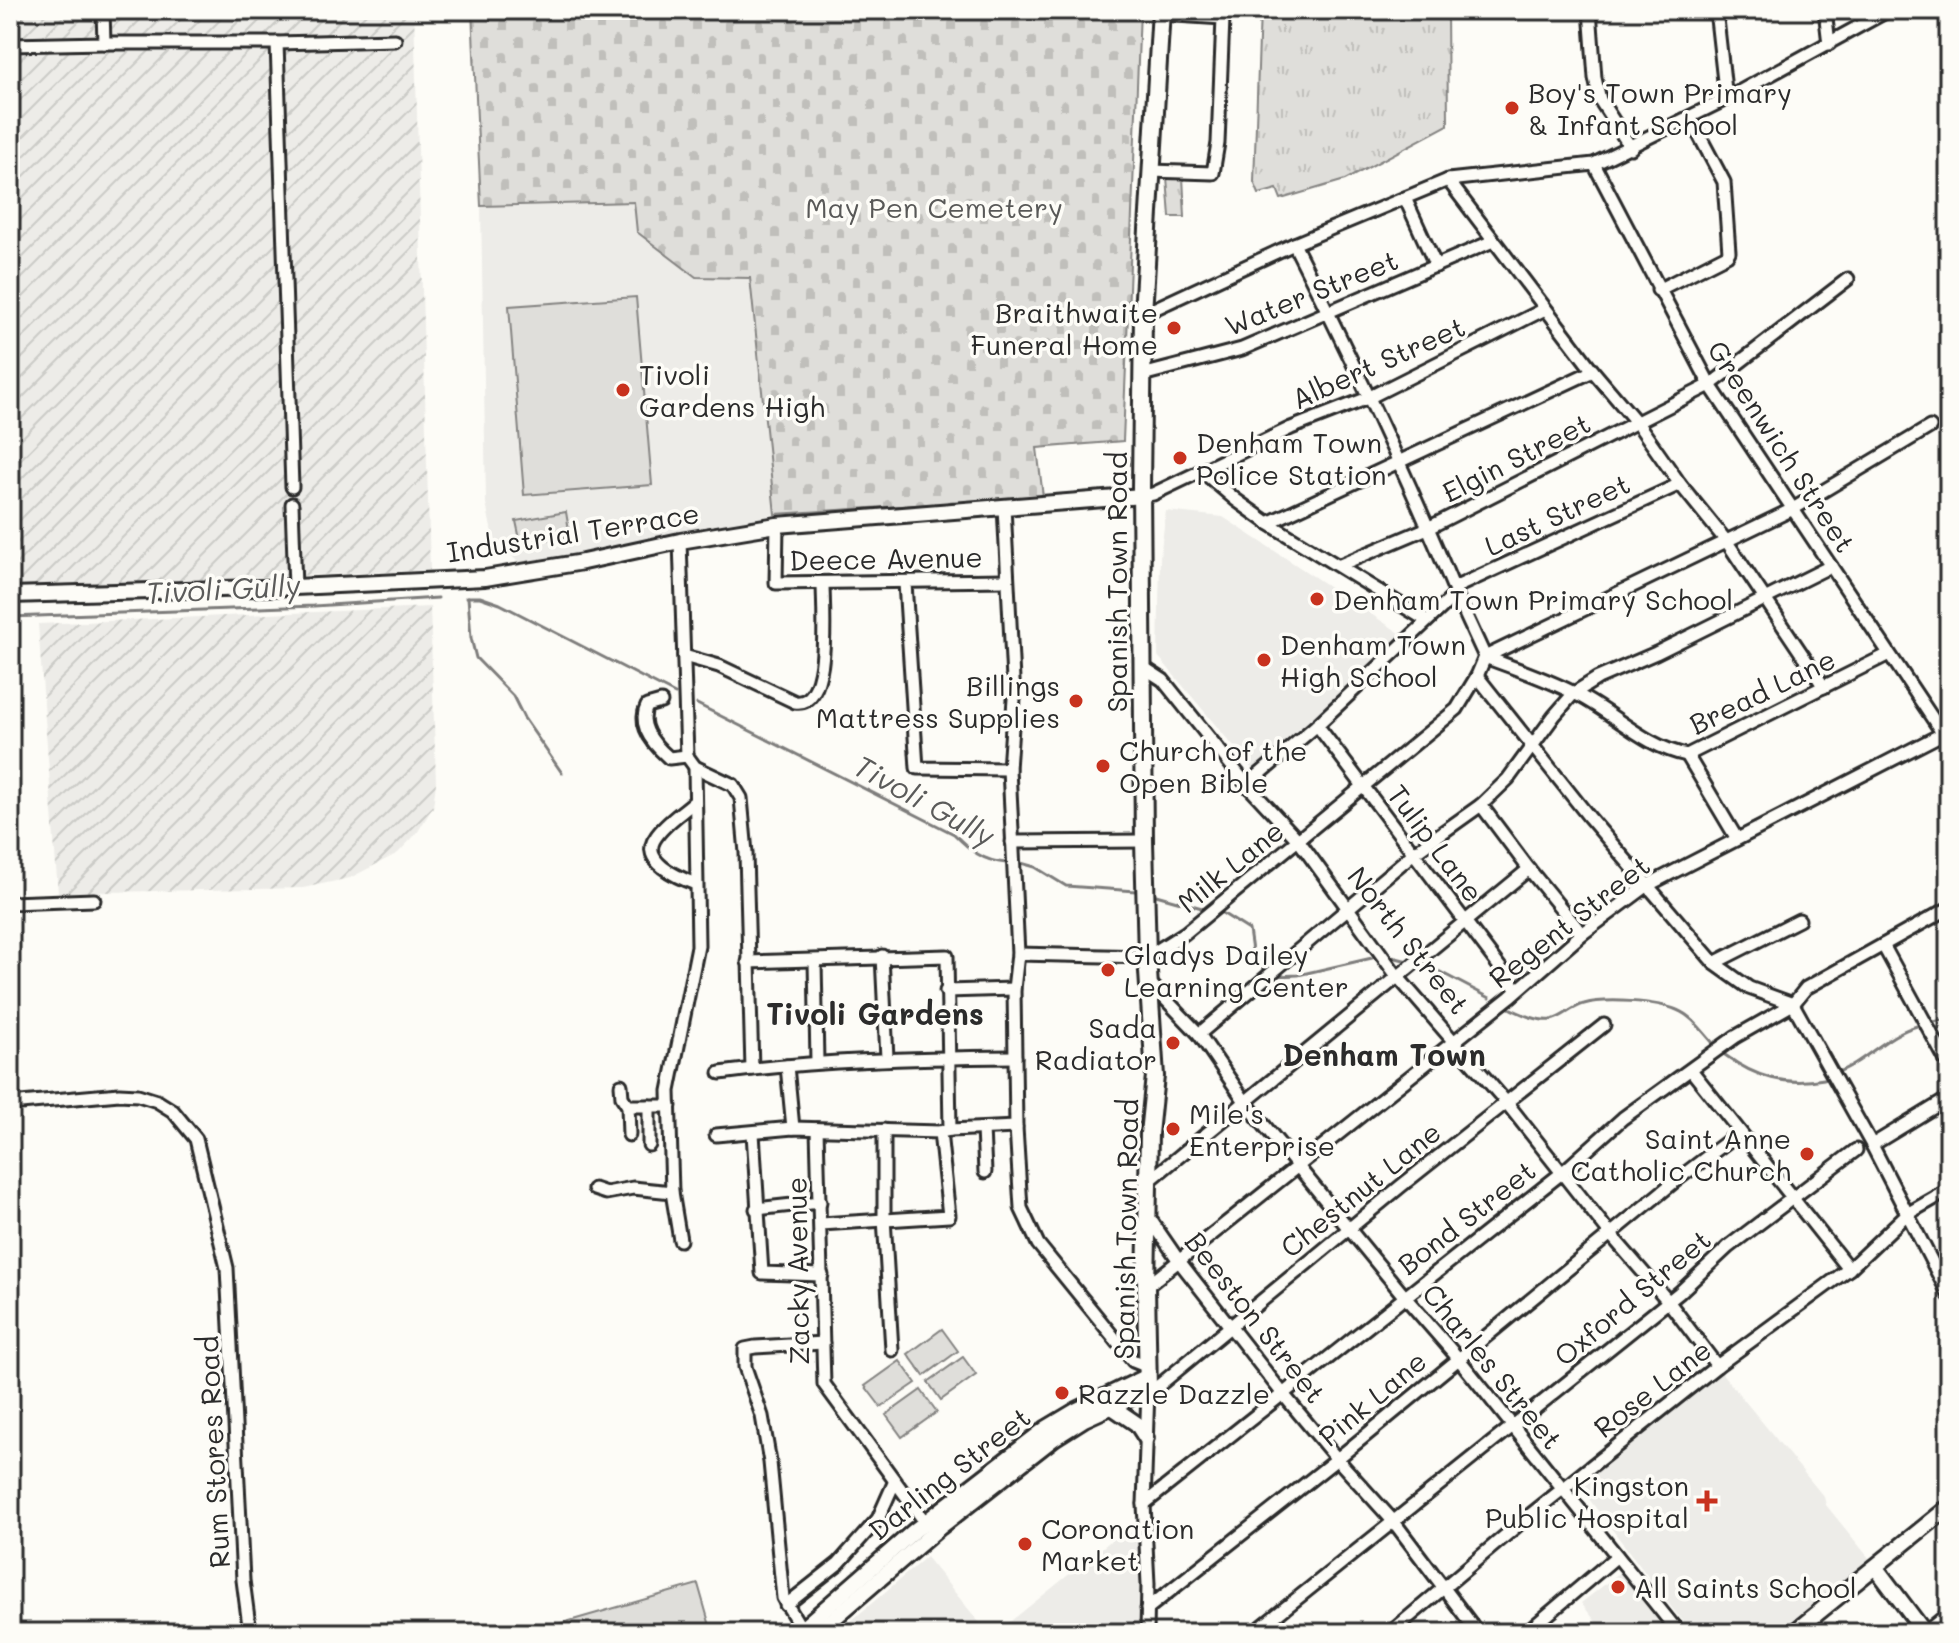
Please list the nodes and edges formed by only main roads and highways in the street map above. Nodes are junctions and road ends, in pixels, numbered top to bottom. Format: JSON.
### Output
{"nodes":[{"id":1,"x":1160,"y":12,"type":"edge"},
{"id":2,"x":1148,"y":1378,"type":"road end"}],
"edges":[{"from":1,"to":2,"type":"main road","name":"Spanish Town Road"}]}
